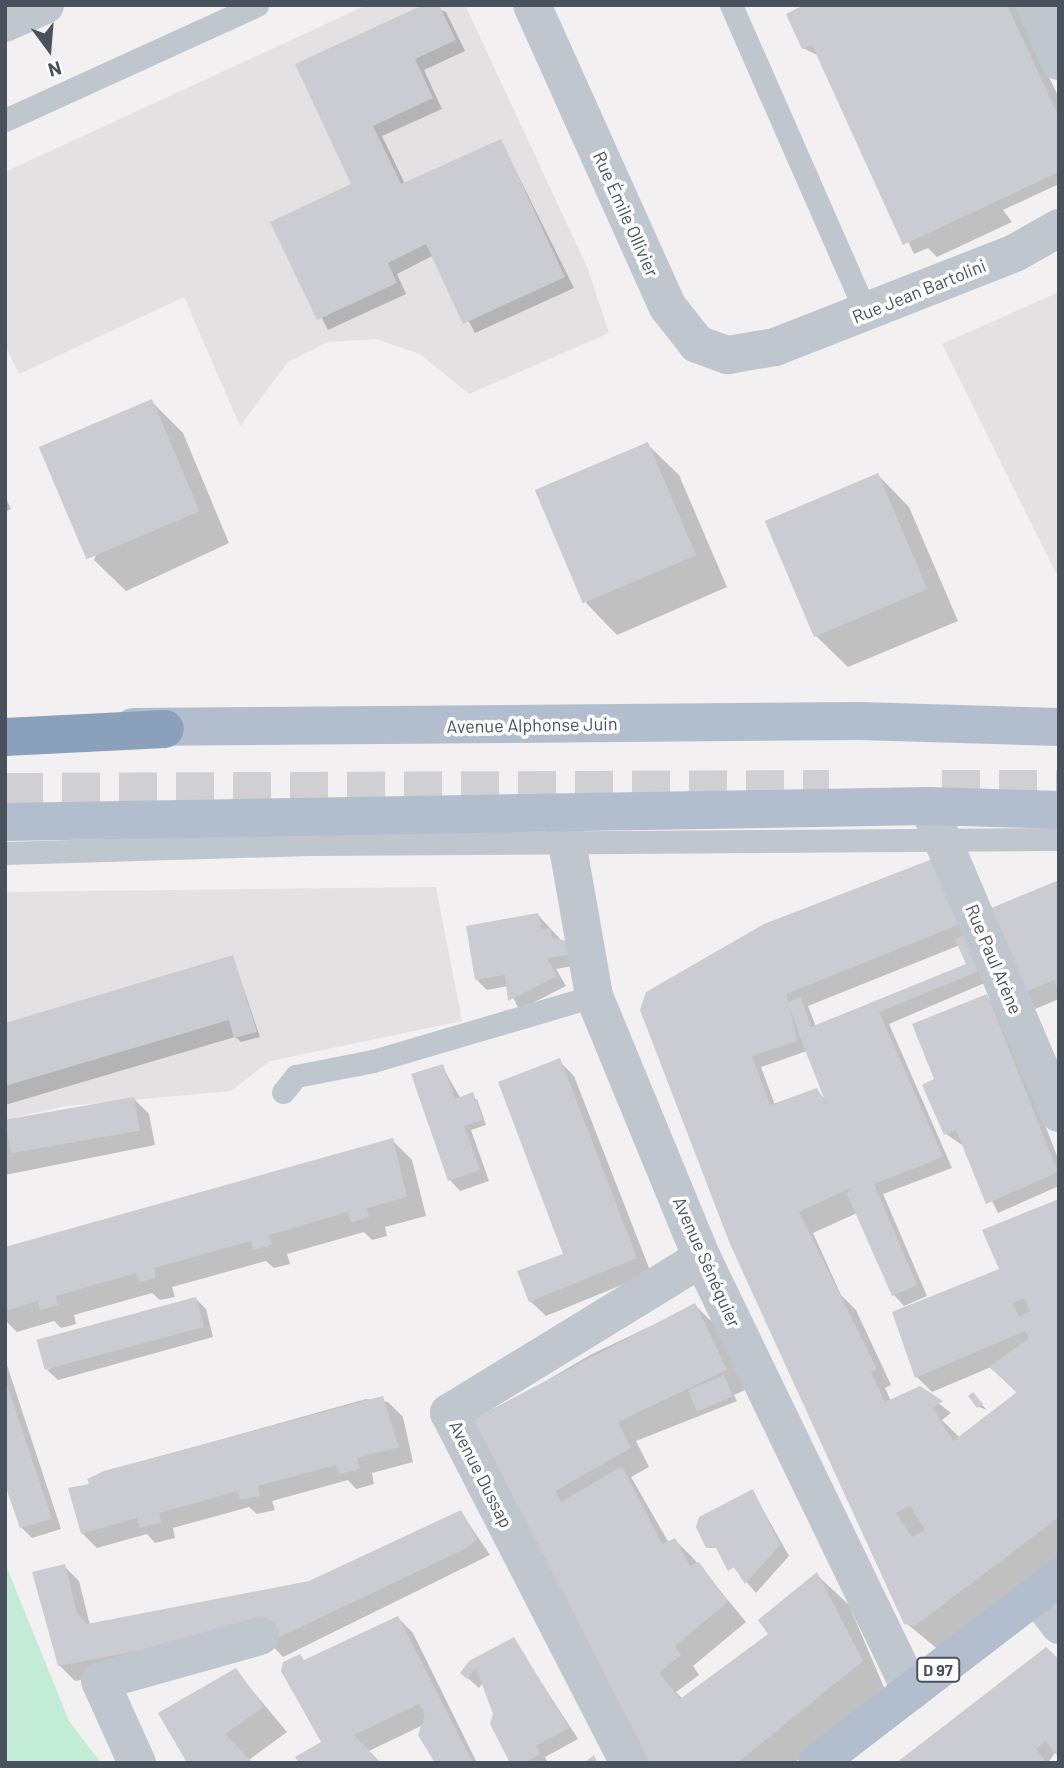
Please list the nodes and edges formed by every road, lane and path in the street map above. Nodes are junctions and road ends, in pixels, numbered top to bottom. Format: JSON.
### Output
{"nodes":[{"id":1,"x":45,"y":5,"type":"edge"},
{"id":2,"x":257,"y":5,"type":"edge"},
{"id":3,"x":532,"y":5,"type":"edge"},
{"id":4,"x":731,"y":5,"type":"edge"},
{"id":5,"x":1035,"y":5,"type":"edge"},
{"id":6,"x":5,"y":23,"type":"edge"},
{"id":7,"x":1059,"y":61,"type":"edge"},
{"id":8,"x":5,"y":120,"type":"edge"},
{"id":9,"x":1059,"y":228,"type":"edge"},
{"id":10,"x":866,"y":313,"type":"junction"},
{"id":11,"x":775,"y":346,"type":"joint"},
{"id":12,"x":5,"y":718,"type":"edge"},
{"id":13,"x":1059,"y":727,"type":"edge"},
{"id":14,"x":165,"y":729,"type":"junction"},
{"id":15,"x":5,"y":737,"type":"edge"},
{"id":16,"x":1059,"y":810,"type":"edge"},
{"id":17,"x":5,"y":822,"type":"edge"},
{"id":18,"x":934,"y":822,"type":"junction"},
{"id":19,"x":565,"y":828,"type":"junction"},
{"id":20,"x":1059,"y":839,"type":"edge"},
{"id":21,"x":5,"y":853,"type":"edge"},
{"id":22,"x":594,"y":996,"type":"junction"},
{"id":23,"x":283,"y":1092,"type":"dead end"},
{"id":24,"x":1059,"y":1113,"type":"edge"},
{"id":25,"x":702,"y":1258,"type":"junction"},
{"id":26,"x":1047,"y":1586,"type":"edge"},
{"id":27,"x":1059,"y":1625,"type":"edge"},
{"id":28,"x":260,"y":1636,"type":"dead end"},
{"id":29,"x":911,"y":1691,"type":"junction"},
{"id":30,"x":137,"y":1763,"type":"edge"},
{"id":31,"x":629,"y":1763,"type":"edge"},
{"id":32,"x":817,"y":1763,"type":"edge"}],
"edges":[{"from":1,"to":6,"type":"street"},
{"from":2,"to":8,"type":"lane"},
{"from":3,"to":11,"type":"street","name":"Rue Émile Ollivier"},
{"from":4,"to":10,"type":"lane"},
{"from":5,"to":7,"type":"street"},
{"from":9,"to":10,"type":"street","name":"Rue Jean Bartolini"},
{"from":10,"to":11,"type":"street","name":"Rue Jean Bartolini"},
{"from":12,"to":14,"type":"main road","name":"Avenue Alphonse Juin"},
{"from":13,"to":14,"type":"main road","name":"Avenue Alphonse Juin"},
{"from":14,"to":15,"type":"highway"},
{"from":16,"to":18,"type":"main road"},
{"from":17,"to":19,"type":"main road"},
{"from":18,"to":19,"type":"main road"},
{"from":18,"to":20,"type":"lane"},
{"from":18,"to":24,"type":"street","name":"Rue Paul Arène"},
{"from":19,"to":21,"type":"lane"},
{"from":19,"to":22,"type":"street","name":"Avenue Sénéquier"},
{"from":22,"to":23,"type":"lane"},
{"from":22,"to":25,"type":"street","name":"Avenue Sénéquier"},
{"from":25,"to":29,"type":"street","name":"Avenue Sénéquier"},
{"from":25,"to":31,"type":"street","name":"Avenue Dussap"},
{"from":26,"to":27,"type":"street"},
{"from":26,"to":29,"type":"main road","number":"D 97"},
{"from":28,"to":30,"type":"street"},
{"from":29,"to":32,"type":"main road","number":"D 97"}]}
